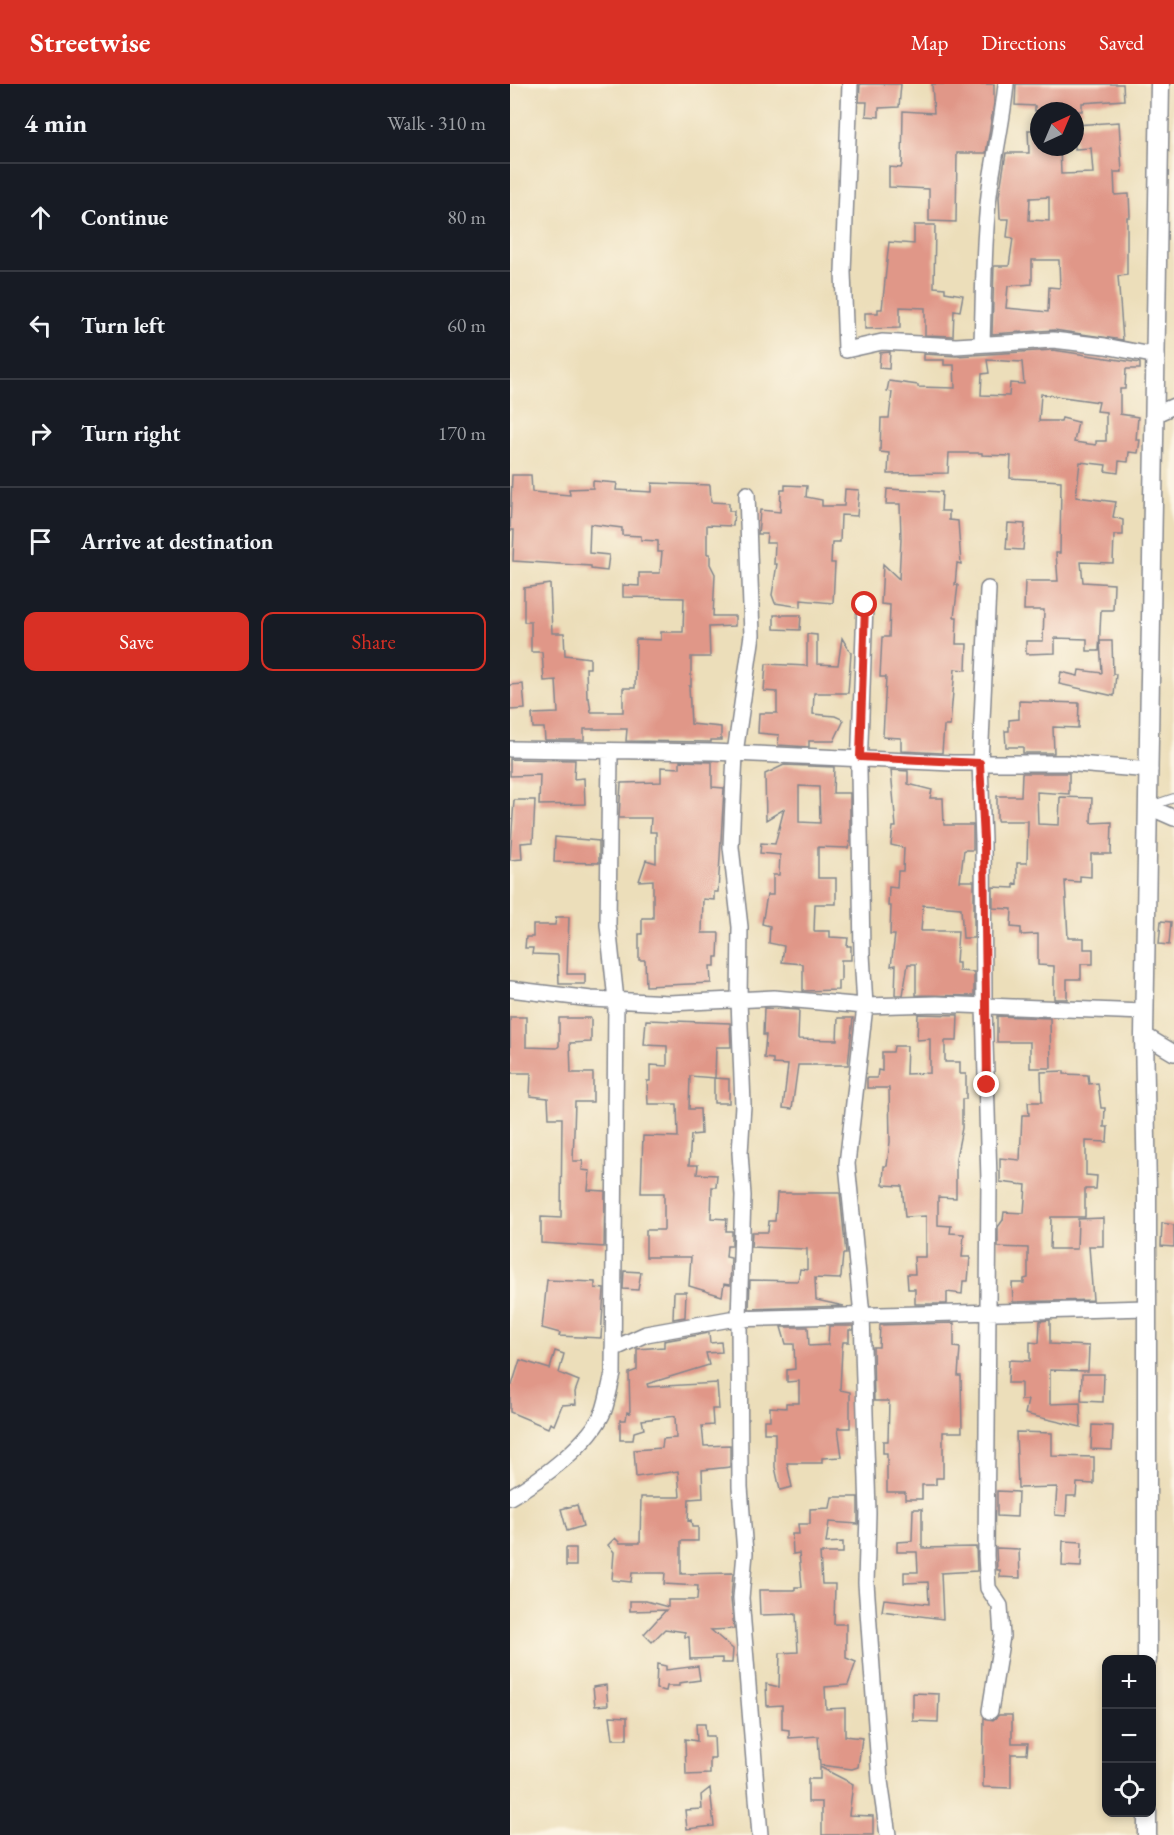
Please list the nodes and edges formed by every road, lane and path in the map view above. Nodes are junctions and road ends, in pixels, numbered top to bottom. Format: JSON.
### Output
{"nodes":[{"id":1,"x":850,"y":84,"type":"edge"},
{"id":2,"x":1006,"y":84,"type":"edge"},
{"id":3,"x":1160,"y":84,"type":"edge"},
{"id":4,"x":982,"y":343,"type":"junction"},
{"id":5,"x":1157,"y":356,"type":"junction"},
{"id":6,"x":1174,"y":406,"type":"edge"},
{"id":7,"x":1156,"y":414,"type":"junction"},
{"id":8,"x":747,"y":494,"type":"dead end"},
{"id":9,"x":988,"y":589,"type":"dead end"},
{"id":10,"x":865,"y":605,"type":"dead end"},
{"id":11,"x":510,"y":749,"type":"edge"},
{"id":12,"x":610,"y":751,"type":"junction"},
{"id":13,"x":735,"y":753,"type":"junction"},
{"id":14,"x":860,"y":757,"type":"junction"},
{"id":15,"x":980,"y":763,"type":"junction"},
{"id":16,"x":1149,"y":770,"type":"junction"},
{"id":17,"x":1174,"y":798,"type":"edge"},
{"id":18,"x":1149,"y":807,"type":"junction"},
{"id":19,"x":1174,"y":818,"type":"edge"},
{"id":20,"x":510,"y":989,"type":"edge"},
{"id":21,"x":616,"y":1000,"type":"junction"},
{"id":22,"x":739,"y":1000,"type":"junction"},
{"id":23,"x":865,"y":1006,"type":"junction"},
{"id":24,"x":984,"y":1006,"type":"junction"},
{"id":25,"x":1144,"y":1012,"type":"junction"},
{"id":26,"x":1144,"y":1035,"type":"junction"},
{"id":27,"x":1174,"y":1053,"type":"edge"},
{"id":28,"x":1147,"y":1308,"type":"junction"},
{"id":29,"x":989,"y":1312,"type":"junction"},
{"id":30,"x":862,"y":1315,"type":"junction"},
{"id":31,"x":739,"y":1319,"type":"junction"},
{"id":32,"x":613,"y":1349,"type":"junction"},
{"id":33,"x":510,"y":1497,"type":"edge"},
{"id":34,"x":1147,"y":1655,"type":"edge"},
{"id":35,"x":990,"y":1711,"type":"dead end"},
{"id":36,"x":1147,"y":1817,"type":"edge"},
{"id":37,"x":760,"y":1835,"type":"edge"},
{"id":38,"x":888,"y":1835,"type":"edge"},
{"id":39,"x":1147,"y":1835,"type":"edge"}],
"edges":[{"from":1,"to":4,"type":"street"},
{"from":2,"to":4,"type":"street"},
{"from":3,"to":5,"type":"street"},
{"from":4,"to":5,"type":"street"},
{"from":5,"to":7,"type":"street"},
{"from":6,"to":7,"type":"street"},
{"from":7,"to":16,"type":"street"},
{"from":8,"to":13,"type":"street"},
{"from":9,"to":15,"type":"street"},
{"from":10,"to":14,"type":"street"},
{"from":11,"to":12,"type":"street"},
{"from":12,"to":13,"type":"street"},
{"from":12,"to":21,"type":"street"},
{"from":13,"to":14,"type":"street"},
{"from":13,"to":22,"type":"street"},
{"from":14,"to":15,"type":"street"},
{"from":14,"to":23,"type":"street"},
{"from":15,"to":16,"type":"street"},
{"from":15,"to":24,"type":"street"},
{"from":16,"to":18,"type":"street"},
{"from":17,"to":18,"type":"lane"},
{"from":18,"to":19,"type":"street"},
{"from":18,"to":25,"type":"street"},
{"from":20,"to":21,"type":"street"},
{"from":21,"to":22,"type":"street"},
{"from":21,"to":32,"type":"street"},
{"from":22,"to":23,"type":"street"},
{"from":22,"to":31,"type":"street"},
{"from":23,"to":24,"type":"street"},
{"from":23,"to":30,"type":"street"},
{"from":24,"to":25,"type":"street"},
{"from":24,"to":29,"type":"street"},
{"from":25,"to":26,"type":"street"},
{"from":26,"to":27,"type":"street"},
{"from":26,"to":28,"type":"street"},
{"from":28,"to":29,"type":"street"},
{"from":28,"to":34,"type":"street"},
{"from":29,"to":30,"type":"street"},
{"from":29,"to":35,"type":"street"},
{"from":30,"to":31,"type":"street"},
{"from":30,"to":38,"type":"street"},
{"from":31,"to":32,"type":"street"},
{"from":31,"to":37,"type":"street"},
{"from":32,"to":33,"type":"street"},
{"from":36,"to":39,"type":"street"}]}
